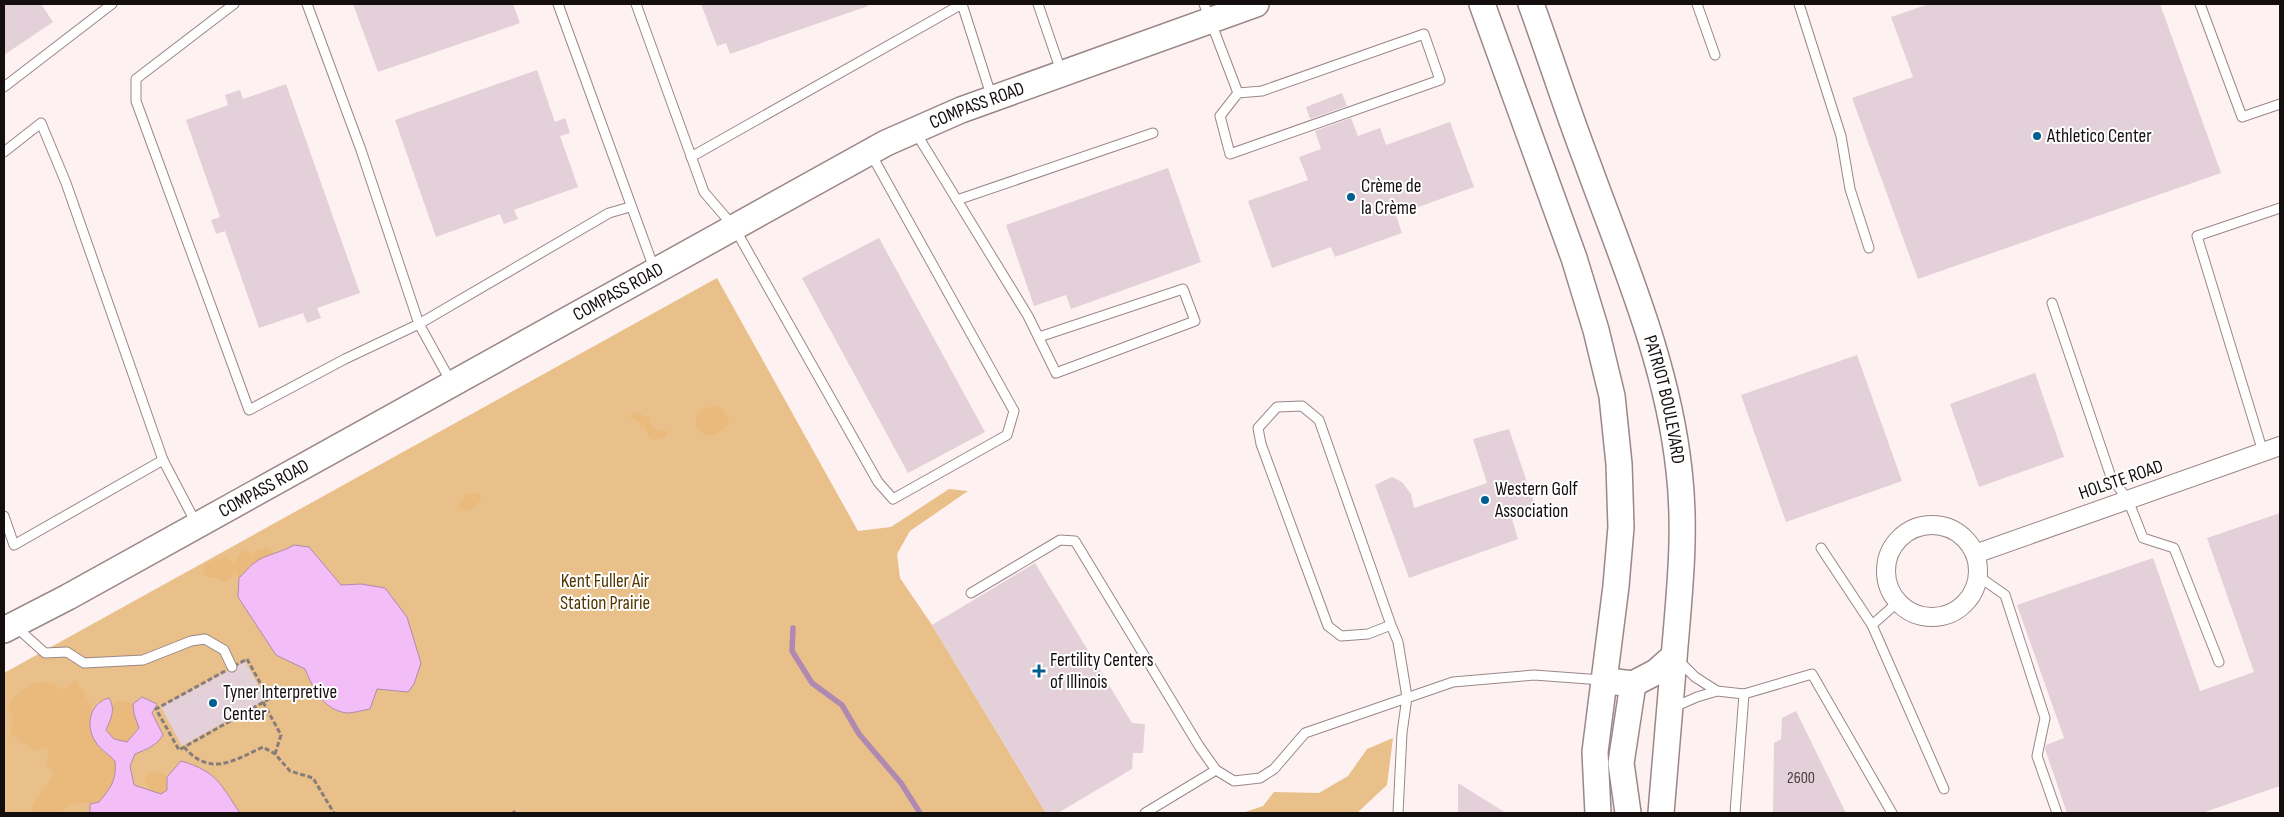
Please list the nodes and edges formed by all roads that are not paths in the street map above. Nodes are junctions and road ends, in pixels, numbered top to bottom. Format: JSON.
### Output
{"nodes":[{"id":1,"x":112,"y":4,"type":"edge"},
{"id":2,"x":234,"y":4,"type":"edge"},
{"id":3,"x":307,"y":4,"type":"edge"},
{"id":4,"x":555,"y":4,"type":"edge"},
{"id":5,"x":636,"y":4,"type":"edge"},
{"id":6,"x":1038,"y":4,"type":"edge"},
{"id":7,"x":1256,"y":4,"type":"edge"},
{"id":8,"x":1482,"y":4,"type":"edge"},
{"id":9,"x":1531,"y":4,"type":"edge"},
{"id":10,"x":1697,"y":4,"type":"edge"},
{"id":11,"x":1799,"y":4,"type":"edge"},
{"id":12,"x":2200,"y":4,"type":"edge"},
{"id":13,"x":1207,"y":12,"type":"edge"},
{"id":14,"x":1715,"y":55,"type":"dead end"},
{"id":15,"x":1062,"y":74,"type":"junction"},
{"id":16,"x":4,"y":86,"type":"edge"},
{"id":17,"x":1238,"y":93,"type":"junction"},
{"id":18,"x":992,"y":99,"type":"junction"},
{"id":19,"x":2280,"y":104,"type":"edge"},
{"id":20,"x":914,"y":129,"type":"junction"},
{"id":21,"x":1153,"y":132,"type":"dead end"},
{"id":22,"x":4,"y":152,"type":"edge"},
{"id":23,"x":870,"y":152,"type":"junction"},
{"id":24,"x":691,"y":157,"type":"junction"},
{"id":25,"x":957,"y":200,"type":"junction"},
{"id":26,"x":630,"y":207,"type":"junction"},
{"id":27,"x":2280,"y":208,"type":"edge"},
{"id":28,"x":734,"y":227,"type":"junction"},
{"id":29,"x":1869,"y":248,"type":"dead end"},
{"id":30,"x":655,"y":271,"type":"junction"},
{"id":31,"x":2052,"y":303,"type":"dead end"},
{"id":32,"x":419,"y":324,"type":"junction"},
{"id":33,"x":1039,"y":338,"type":"junction"},
{"id":34,"x":452,"y":384,"type":"junction"},
{"id":35,"x":2280,"y":446,"type":"edge"},
{"id":36,"x":2262,"y":452,"type":"junction"},
{"id":37,"x":163,"y":460,"type":"junction"},
{"id":38,"x":2128,"y":500,"type":"junction"},
{"id":39,"x":4,"y":516,"type":"edge"},
{"id":40,"x":197,"y":525,"type":"junction"},
{"id":41,"x":1821,"y":548,"type":"dead end"},
{"id":42,"x":1975,"y":554,"type":"junction"},
{"id":43,"x":1978,"y":576,"type":"junction"},
{"id":44,"x":971,"y":593,"type":"dead end"},
{"id":45,"x":1898,"y":602,"type":"junction"},
{"id":46,"x":1392,"y":625,"type":"junction"},
{"id":47,"x":1872,"y":625,"type":"junction"},
{"id":48,"x":9,"y":627,"type":"edge"},
{"id":49,"x":1674,"y":656,"type":"junction"},
{"id":50,"x":2220,"y":662,"type":"dead end"},
{"id":51,"x":232,"y":667,"type":"road end"},
{"id":52,"x":1605,"y":680,"type":"junction"},
{"id":53,"x":1632,"y":684,"type":"junction"},
{"id":54,"x":1717,"y":691,"type":"junction"},
{"id":55,"x":1744,"y":694,"type":"junction"},
{"id":56,"x":1407,"y":697,"type":"junction"},
{"id":57,"x":1670,"y":709,"type":"junction"},
{"id":58,"x":1216,"y":770,"type":"junction"},
{"id":59,"x":1944,"y":789,"type":"dead end"},
{"id":60,"x":1395,"y":812,"type":"edge"},
{"id":61,"x":1145,"y":813,"type":"edge"},
{"id":62,"x":1598,"y":813,"type":"edge"},
{"id":63,"x":1628,"y":813,"type":"edge"},
{"id":64,"x":1661,"y":813,"type":"edge"},
{"id":65,"x":1735,"y":813,"type":"edge"},
{"id":66,"x":1892,"y":813,"type":"edge"},
{"id":67,"x":2057,"y":813,"type":"edge"}],
"edges":[{"from":1,"to":16,"type":"lane"},
{"from":2,"to":32,"type":"lane"},
{"from":3,"to":32,"type":"lane"},
{"from":4,"to":26,"type":"lane"},
{"from":5,"to":24,"type":"lane"},
{"from":6,"to":15,"type":"lane"},
{"from":7,"to":13,"type":"main road","name":"COMPASS ROAD"},
{"from":8,"to":52,"type":"main road"},
{"from":9,"to":49,"type":"main road","name":"PATRIOT BOULEVARD"},
{"from":10,"to":14,"type":"lane"},
{"from":11,"to":29,"type":"lane"},
{"from":12,"to":19,"type":"lane"},
{"from":13,"to":15,"type":"main road","name":"COMPASS ROAD"},
{"from":13,"to":17,"type":"lane"},
{"from":15,"to":18,"type":"main road","name":"COMPASS ROAD"},
{"from":17,"to":17,"type":"lane"},
{"from":18,"to":20,"type":"main road","name":"COMPASS ROAD"},
{"from":18,"to":24,"type":"lane"},
{"from":20,"to":23,"type":"main road","name":"COMPASS ROAD"},
{"from":20,"to":25,"type":"lane"},
{"from":21,"to":25,"type":"lane"},
{"from":22,"to":37,"type":"lane"},
{"from":23,"to":28,"type":"main road","name":"COMPASS ROAD"},
{"from":23,"to":28,"type":"lane"},
{"from":24,"to":28,"type":"lane"},
{"from":25,"to":33,"type":"lane"},
{"from":26,"to":30,"type":"lane"},
{"from":26,"to":32,"type":"lane"},
{"from":27,"to":36,"type":"lane"},
{"from":28,"to":30,"type":"main road","name":"COMPASS ROAD"},
{"from":30,"to":34,"type":"main road","name":"COMPASS ROAD"},
{"from":31,"to":38,"type":"lane"},
{"from":32,"to":34,"type":"lane"},
{"from":33,"to":33,"type":"lane"},
{"from":34,"to":40,"type":"main road","name":"COMPASS ROAD"},
{"from":35,"to":36,"type":"street","name":"HOLSTE ROAD"},
{"from":36,"to":38,"type":"street","name":"HOLSTE ROAD"},
{"from":37,"to":39,"type":"lane"},
{"from":37,"to":40,"type":"lane"},
{"from":38,"to":42,"type":"street","name":"HOLSTE ROAD"},
{"from":38,"to":50,"type":"lane"},
{"from":40,"to":48,"type":"main road","name":"COMPASS ROAD"},
{"from":41,"to":47,"type":"lane"},
{"from":42,"to":43,"type":"street"},
{"from":42,"to":45,"type":"street"},
{"from":43,"to":45,"type":"street"},
{"from":43,"to":67,"type":"lane"},
{"from":44,"to":58,"type":"lane"},
{"from":45,"to":47,"type":"lane"},
{"from":46,"to":46,"type":"lane"},
{"from":46,"to":56,"type":"lane"},
{"from":47,"to":59,"type":"lane"},
{"from":48,"to":51,"type":"lane"},
{"from":49,"to":53,"type":"main road"},
{"from":49,"to":54,"type":"lane"},
{"from":49,"to":57,"type":"main road","name":"PATRIOT BOULEVARD"},
{"from":52,"to":53,"type":"main road"},
{"from":52,"to":56,"type":"lane"},
{"from":52,"to":62,"type":"main road"},
{"from":53,"to":63,"type":"main road"},
{"from":54,"to":55,"type":"lane"},
{"from":54,"to":57,"type":"lane"},
{"from":55,"to":65,"type":"lane"},
{"from":55,"to":66,"type":"lane"},
{"from":56,"to":58,"type":"lane"},
{"from":56,"to":60,"type":"lane"},
{"from":57,"to":64,"type":"main road","name":"PATRIOT BOULEVARD"},
{"from":58,"to":61,"type":"lane"}]}
